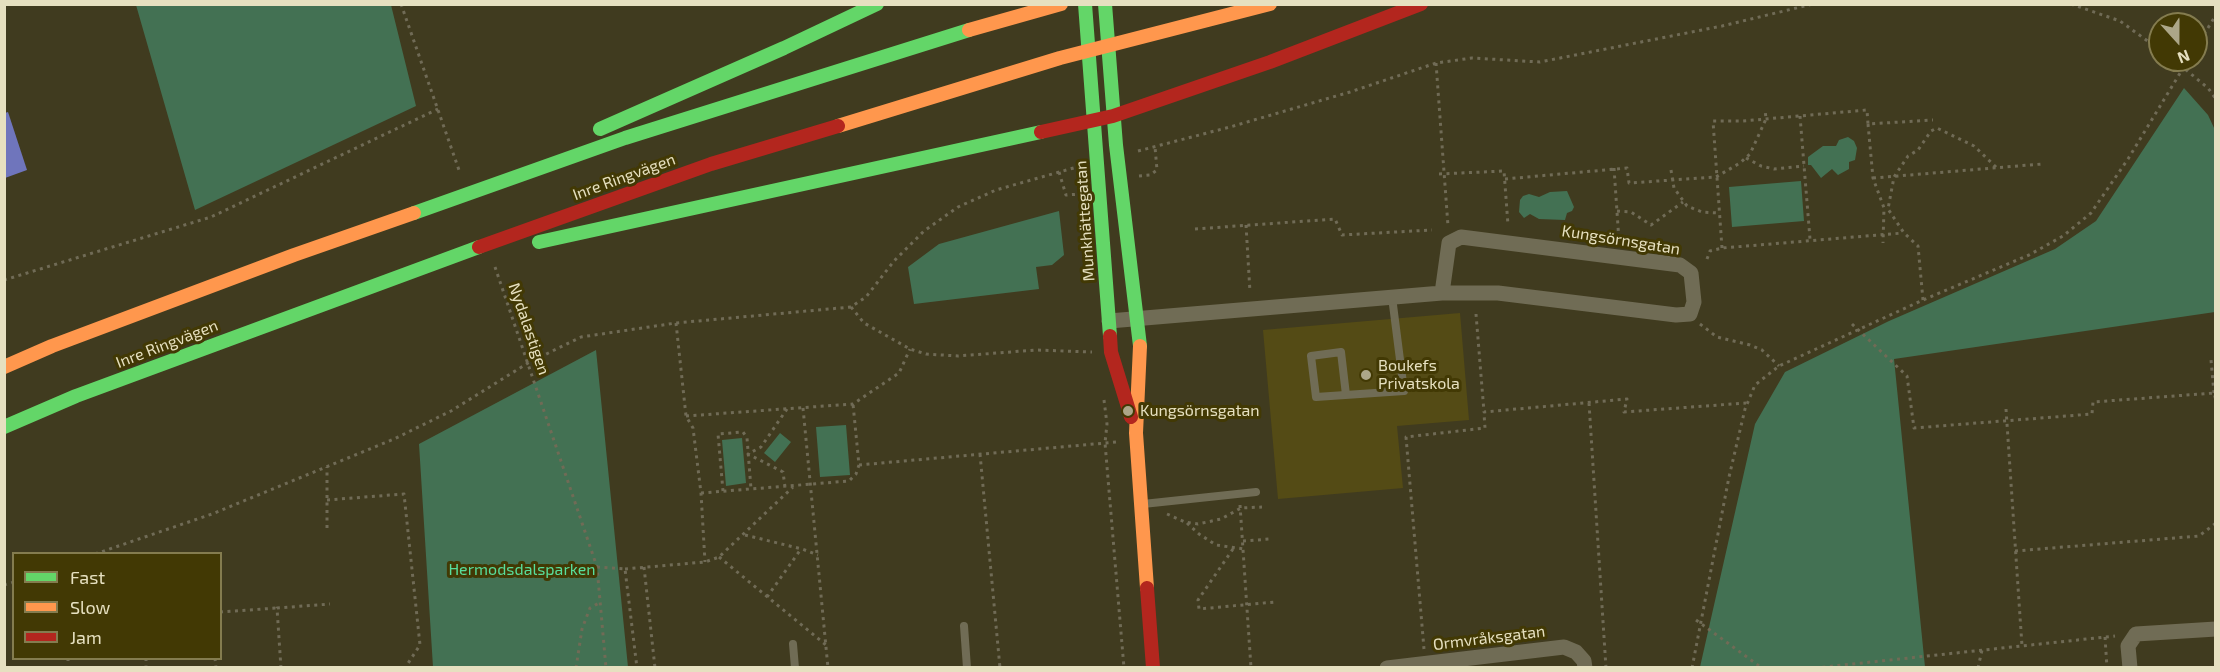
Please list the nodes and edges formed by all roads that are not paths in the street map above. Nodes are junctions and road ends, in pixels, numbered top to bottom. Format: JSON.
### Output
{"nodes":[{"id":1,"x":877,"y":4,"type":"edge"},
{"id":2,"x":1062,"y":4,"type":"edge"},
{"id":3,"x":1085,"y":4,"type":"edge"},
{"id":4,"x":1105,"y":4,"type":"edge"},
{"id":5,"x":1270,"y":4,"type":"edge"},
{"id":6,"x":1421,"y":4,"type":"edge"},
{"id":7,"x":1113,"y":116,"type":"junction"},
{"id":8,"x":1095,"y":120,"type":"junction"},
{"id":9,"x":591,"y":133,"type":"dead end"},
{"id":10,"x":558,"y":147,"type":"dead end"},
{"id":11,"x":372,"y":226,"type":"junction"},
{"id":12,"x":354,"y":292,"type":"junction"},
{"id":13,"x":1442,"y":293,"type":"junction"},
{"id":14,"x":1392,"y":297,"type":"junction"},
{"id":15,"x":1136,"y":319,"type":"junction"},
{"id":16,"x":1109,"y":321,"type":"junction"},
{"id":17,"x":4,"y":367,"type":"edge"},
{"id":18,"x":1346,"y":395,"type":"junction"},
{"id":19,"x":4,"y":428,"type":"edge"},
{"id":20,"x":1136,"y":436,"type":"junction"},
{"id":21,"x":1256,"y":492,"type":"dead end"},
{"id":22,"x":1141,"y":504,"type":"junction"},
{"id":23,"x":964,"y":626,"type":"dead end"},
{"id":24,"x":2216,"y":629,"type":"edge"},
{"id":25,"x":793,"y":644,"type":"dead end"},
{"id":26,"x":795,"y":668,"type":"edge"},
{"id":27,"x":967,"y":668,"type":"edge"},
{"id":28,"x":1153,"y":668,"type":"edge"},
{"id":29,"x":1387,"y":668,"type":"edge"},
{"id":30,"x":1585,"y":668,"type":"edge"},
{"id":31,"x":2130,"y":668,"type":"edge"}],
"edges":[{"from":1,"to":9,"type":"main road"},
{"from":2,"to":11,"type":"main road"},
{"from":3,"to":8,"type":"main road","name":"Munkhättegatan"},
{"from":4,"to":7,"type":"main road","name":"Munkhättegatan"},
{"from":5,"to":12,"type":"main road","name":"Inre Ringvägen"},
{"from":6,"to":7,"type":"main road"},
{"from":7,"to":8,"type":"main road"},
{"from":7,"to":15,"type":"main road","name":"Munkhättegatan"},
{"from":8,"to":12,"type":"main road"},
{"from":8,"to":16,"type":"main road","name":"Munkhättegatan"},
{"from":10,"to":11,"type":"main road"},
{"from":11,"to":17,"type":"main road"},
{"from":12,"to":19,"type":"main road","name":"Inre Ringvägen"},
{"from":13,"to":13,"type":"street","name":"Kungsörnsgatan"},
{"from":13,"to":14,"type":"street"},
{"from":14,"to":15,"type":"street"},
{"from":14,"to":18,"type":"lane"},
{"from":15,"to":16,"type":"street"},
{"from":15,"to":20,"type":"main road","name":"Munkhättegatan"},
{"from":16,"to":20,"type":"main road","name":"Munkhättegatan"},
{"from":18,"to":18,"type":"lane"},
{"from":20,"to":22,"type":"main road","name":"Munkhättegatan"},
{"from":21,"to":22,"type":"lane"},
{"from":22,"to":28,"type":"main road","name":"Munkhättegatan"},
{"from":23,"to":27,"type":"lane"},
{"from":24,"to":31,"type":"street"},
{"from":25,"to":26,"type":"lane"},
{"from":29,"to":30,"type":"street","name":"Ormvråksgatan"}]}
